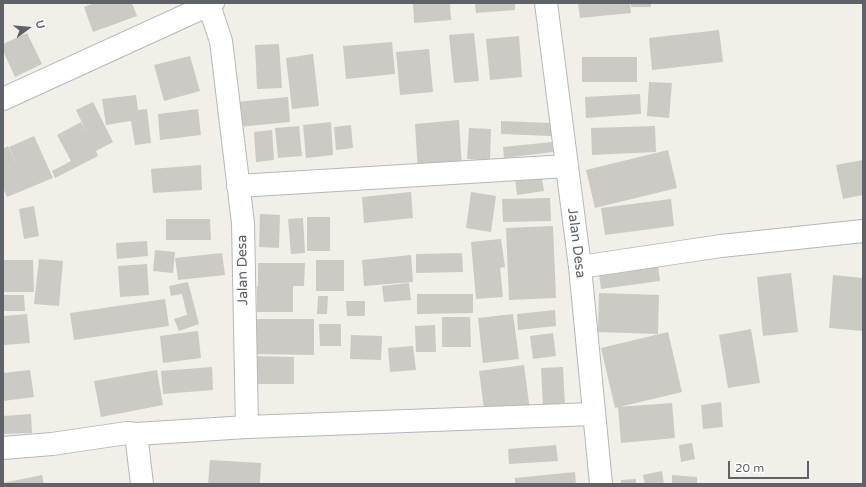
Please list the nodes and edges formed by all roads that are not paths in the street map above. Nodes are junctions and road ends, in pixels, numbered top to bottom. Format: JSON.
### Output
{"nodes":[{"id":1,"x":546,"y":3,"type":"edge"},
{"id":2,"x":211,"y":4,"type":"edge"},
{"id":3,"x":3,"y":99,"type":"edge"},
{"id":4,"x":567,"y":166,"type":"junction"},
{"id":5,"x":238,"y":186,"type":"junction"},
{"id":6,"x":863,"y":231,"type":"edge"},
{"id":7,"x":580,"y":267,"type":"junction"},
{"id":8,"x":593,"y":414,"type":"junction"},
{"id":9,"x":247,"y":427,"type":"junction"},
{"id":10,"x":136,"y":434,"type":"junction"},
{"id":11,"x":3,"y":448,"type":"edge"},
{"id":12,"x":142,"y":484,"type":"edge"},
{"id":13,"x":601,"y":484,"type":"edge"}],
"edges":[{"from":1,"to":4,"type":"street","name":"Jalan Desa"},
{"from":2,"to":3,"type":"street","name":"Jalan Desa"},
{"from":2,"to":5,"type":"street","name":"Jalan Desa"},
{"from":4,"to":5,"type":"street"},
{"from":4,"to":7,"type":"street","name":"Jalan Desa"},
{"from":5,"to":9,"type":"street","name":"Jalan Desa"},
{"from":6,"to":7,"type":"street"},
{"from":7,"to":8,"type":"street","name":"Jalan Desa"},
{"from":8,"to":9,"type":"street"},
{"from":8,"to":13,"type":"street","name":"Jalan Desa"},
{"from":9,"to":10,"type":"street"},
{"from":10,"to":11,"type":"street"},
{"from":10,"to":12,"type":"street"}]}
